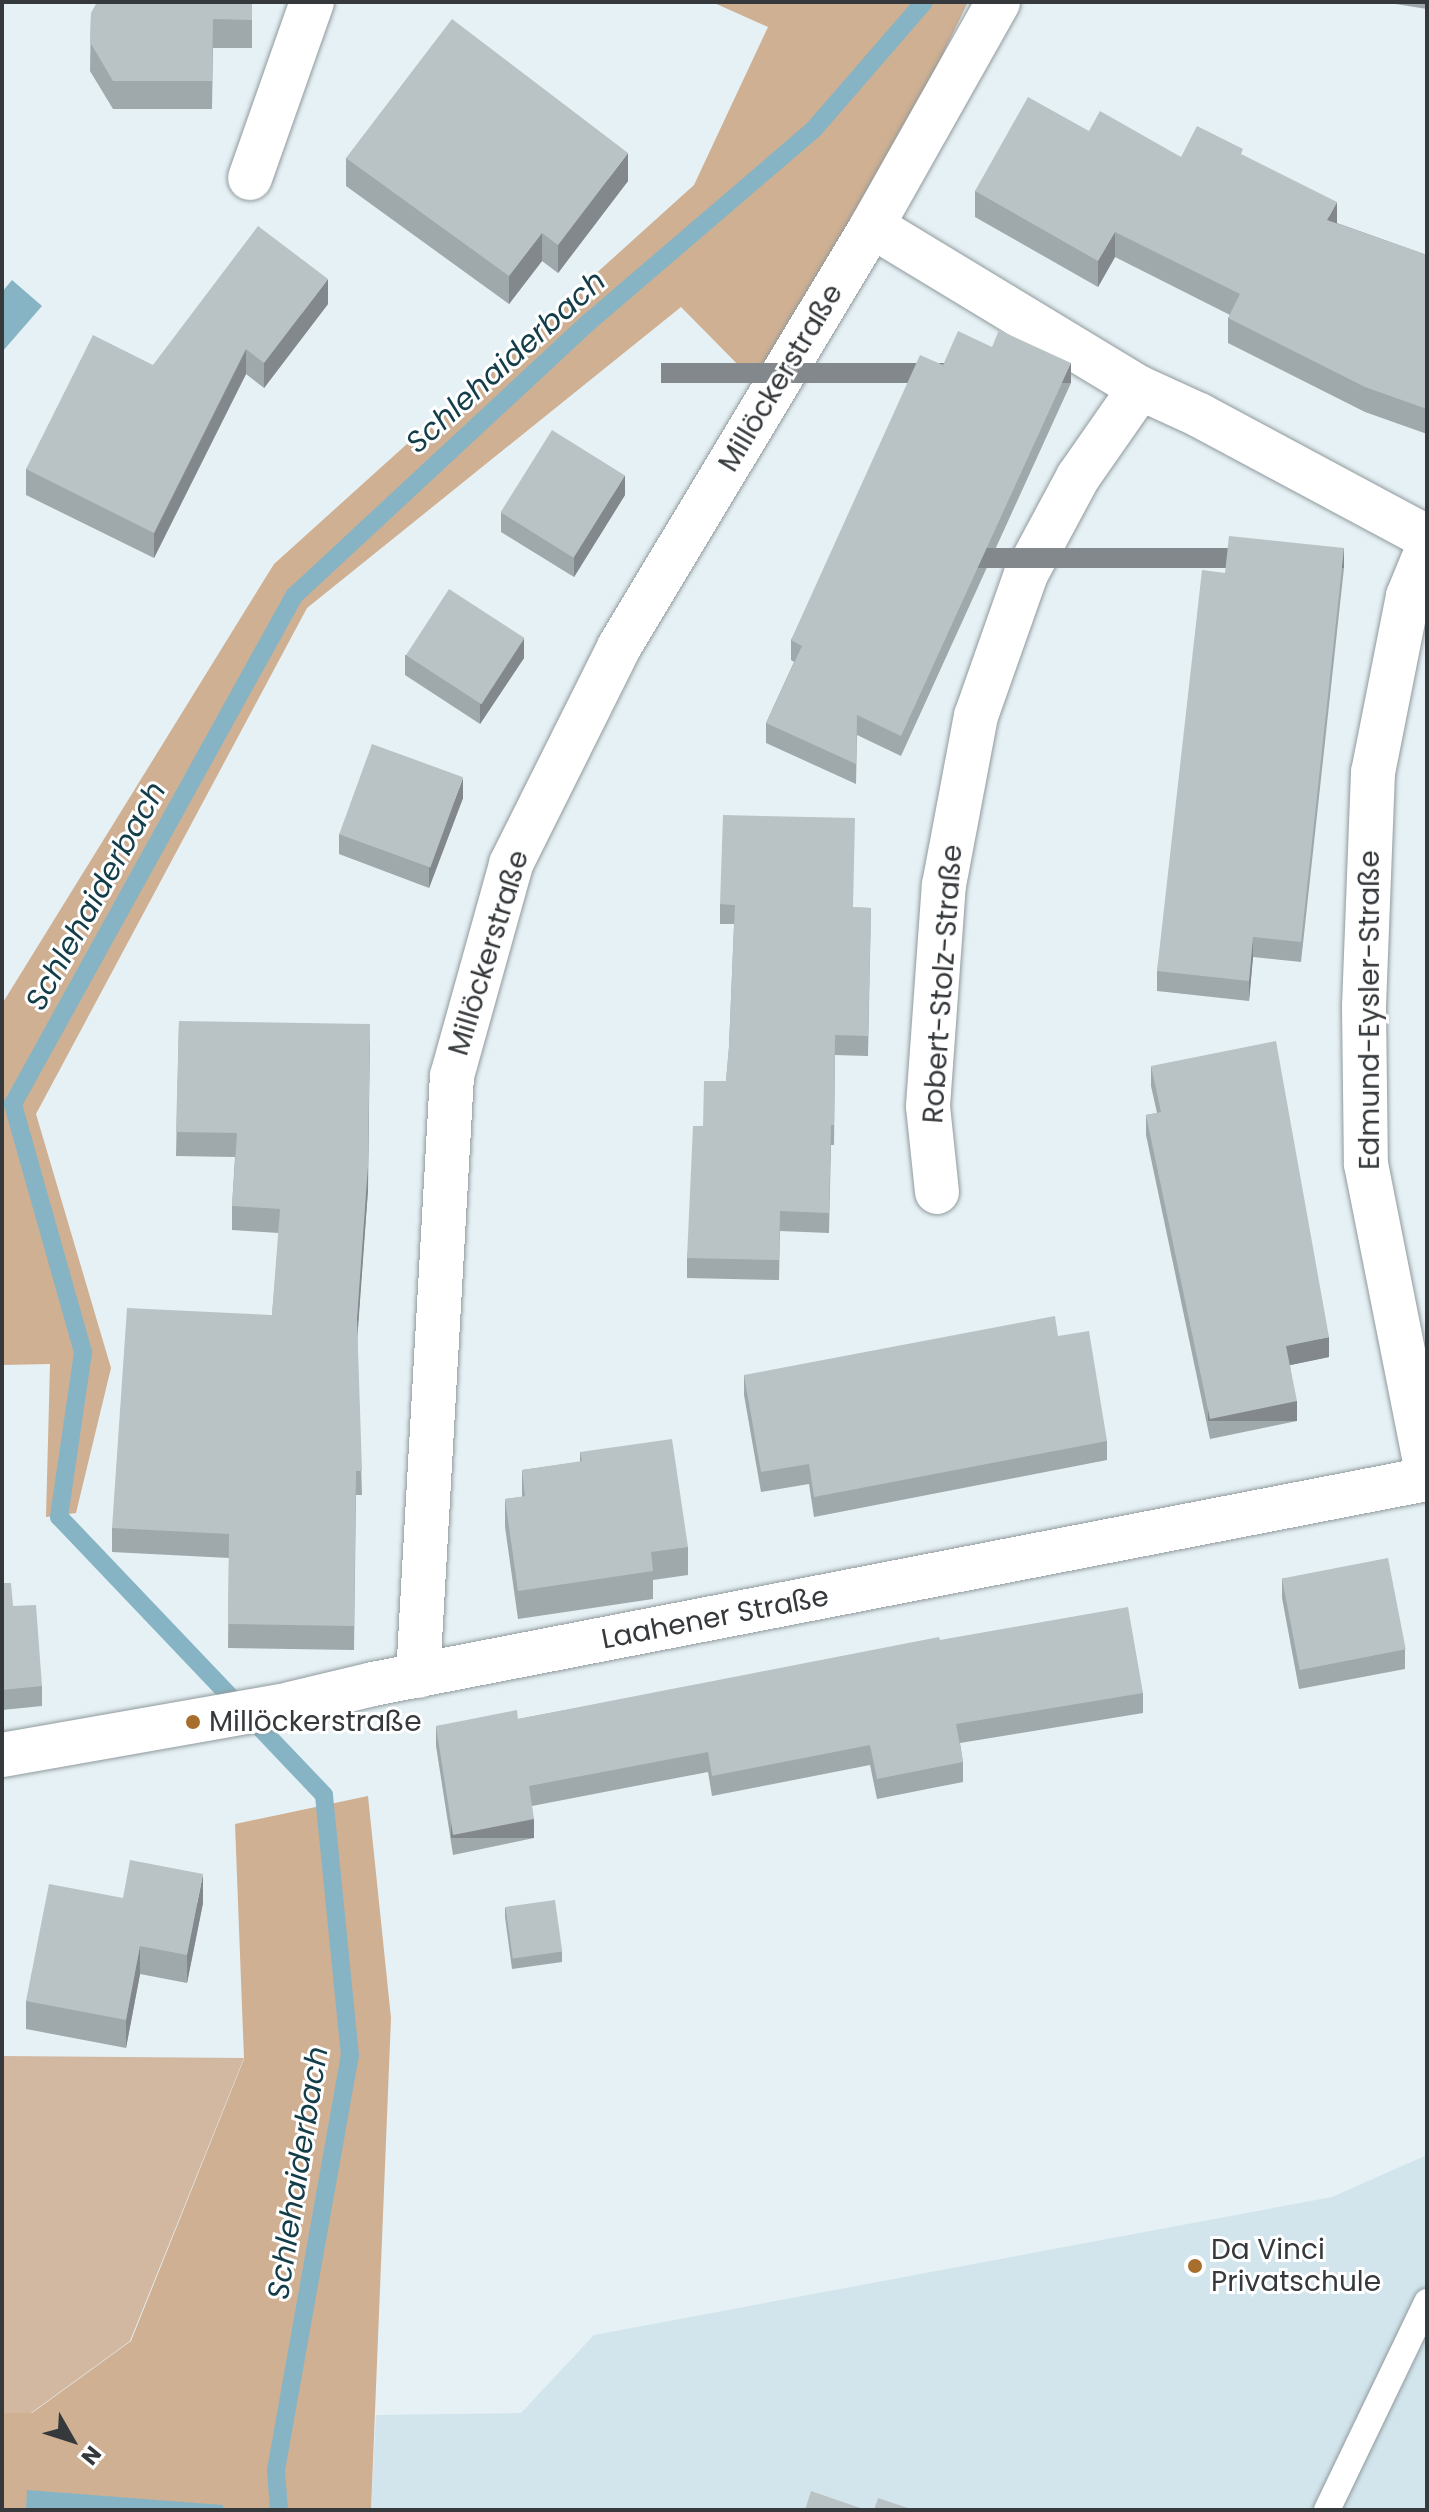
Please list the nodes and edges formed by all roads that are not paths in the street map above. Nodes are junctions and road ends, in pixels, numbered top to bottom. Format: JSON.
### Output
{"nodes":[{"id":1,"x":312,"y":2,"type":"edge"},
{"id":2,"x":998,"y":2,"type":"edge"},
{"id":3,"x":250,"y":178,"type":"dead end"},
{"id":4,"x":872,"y":226,"type":"junction"},
{"id":5,"x":1140,"y":388,"type":"junction"},
{"id":6,"x":1427,"y":537,"type":"edge"},
{"id":7,"x":1427,"y":550,"type":"edge"},
{"id":8,"x":937,"y":1192,"type":"dead end"},
{"id":9,"x":1427,"y":1471,"type":"edge"},
{"id":10,"x":1427,"y":1479,"type":"edge"},
{"id":11,"x":418,"y":1676,"type":"junction"},
{"id":12,"x":2,"y":1755,"type":"edge"},
{"id":13,"x":1427,"y":2302,"type":"edge"},
{"id":14,"x":1327,"y":2510,"type":"edge"}],
"edges":[{"from":1,"to":3,"type":"street"},
{"from":2,"to":4,"type":"street","name":"Millöckerstraße"},
{"from":4,"to":5,"type":"street"},
{"from":4,"to":11,"type":"street","name":"Millöckerstraße"},
{"from":5,"to":6,"type":"street"},
{"from":5,"to":8,"type":"street","name":"Robert-Stolz-Straße"},
{"from":7,"to":9,"type":"street","name":"Edmund-Eysler-Straße"},
{"from":10,"to":11,"type":"street","name":"Laahener Straße"},
{"from":11,"to":12,"type":"street","name":"Laahener Straße"},
{"from":13,"to":14,"type":"lane"}]}
